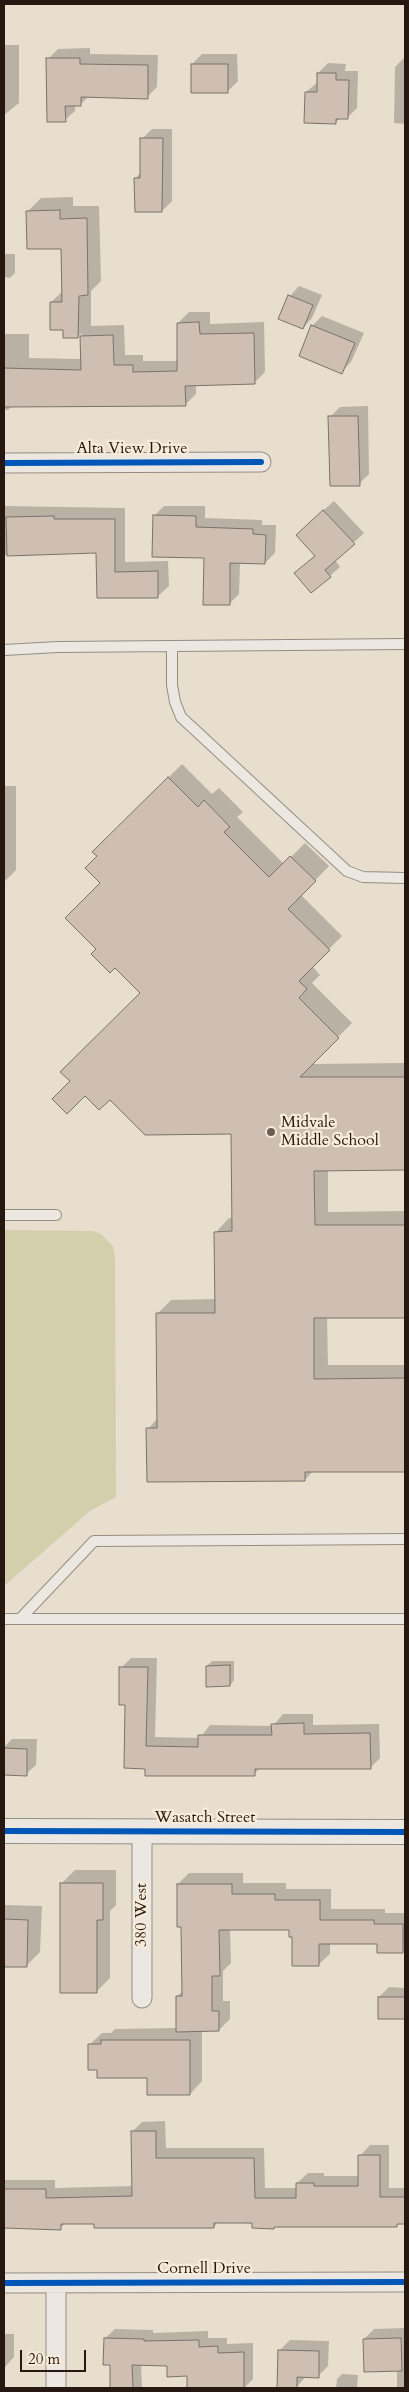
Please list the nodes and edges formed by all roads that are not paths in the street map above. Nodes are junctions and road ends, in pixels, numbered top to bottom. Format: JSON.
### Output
{"nodes":[{"id":1,"x":261,"y":462,"type":"dead end"},
{"id":2,"x":4,"y":463,"type":"edge"},
{"id":3,"x":405,"y":644,"type":"edge"},
{"id":4,"x":172,"y":647,"type":"junction"},
{"id":5,"x":4,"y":650,"type":"edge"},
{"id":6,"x":405,"y":878,"type":"edge"},
{"id":7,"x":4,"y":1215,"type":"edge"},
{"id":8,"x":56,"y":1215,"type":"dead end"},
{"id":9,"x":405,"y":1538,"type":"edge"},
{"id":10,"x":4,"y":1619,"type":"edge"},
{"id":11,"x":20,"y":1619,"type":"junction"},
{"id":12,"x":405,"y":1619,"type":"edge"},
{"id":13,"x":4,"y":1831,"type":"edge"},
{"id":14,"x":142,"y":1831,"type":"junction"},
{"id":15,"x":405,"y":1832,"type":"edge"},
{"id":16,"x":142,"y":1998,"type":"dead end"},
{"id":17,"x":405,"y":2282,"type":"edge"},
{"id":18,"x":4,"y":2283,"type":"edge"},
{"id":19,"x":56,"y":2283,"type":"junction"},
{"id":20,"x":56,"y":2388,"type":"edge"}],
"edges":[{"from":1,"to":2,"type":"street","name":"Alta View Drive"},
{"from":3,"to":4,"type":"lane"},
{"from":4,"to":5,"type":"lane"},
{"from":4,"to":6,"type":"lane"},
{"from":7,"to":8,"type":"lane"},
{"from":9,"to":11,"type":"lane"},
{"from":10,"to":11,"type":"lane"},
{"from":11,"to":12,"type":"lane"},
{"from":13,"to":14,"type":"street","name":"Wasatch Street"},
{"from":14,"to":15,"type":"street","name":"Wasatch Street"},
{"from":14,"to":16,"type":"street","name":"380 West"},
{"from":17,"to":19,"type":"street","name":"Cornell Drive"},
{"from":18,"to":19,"type":"street","name":"Cornell Drive"},
{"from":19,"to":20,"type":"street"}]}
